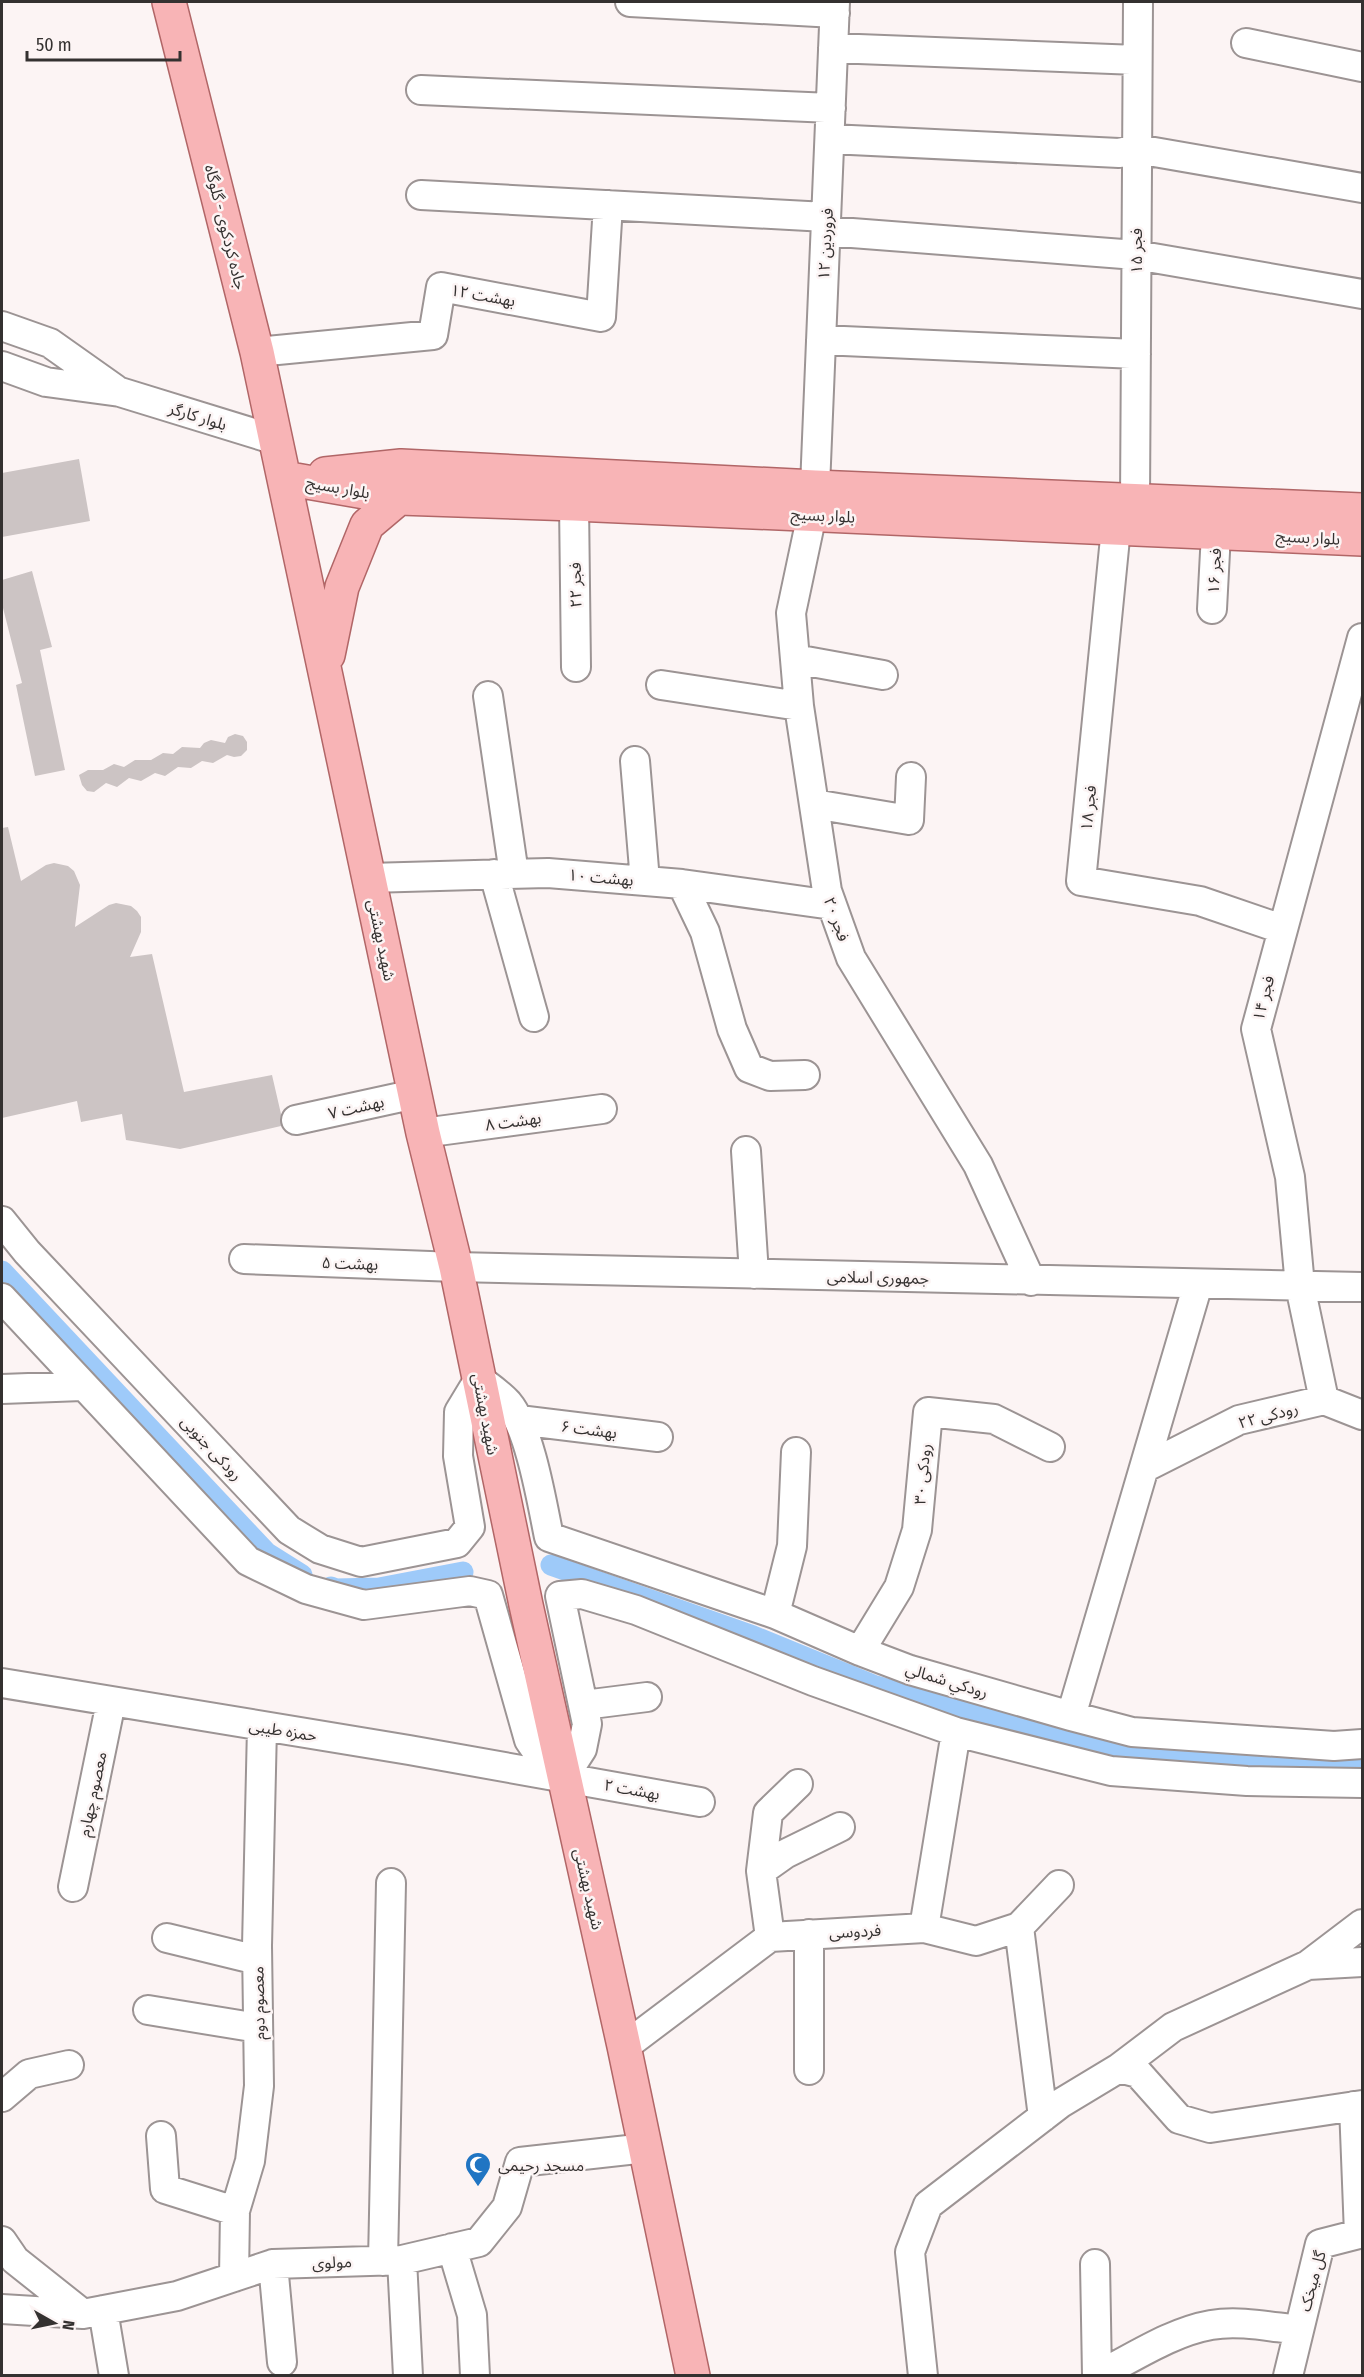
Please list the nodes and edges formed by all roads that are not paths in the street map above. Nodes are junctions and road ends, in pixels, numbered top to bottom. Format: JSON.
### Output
{"nodes":[{"id":1,"x":169,"y":2,"type":"edge"},
{"id":2,"x":630,"y":2,"type":"edge"},
{"id":3,"x":1138,"y":2,"type":"edge"},
{"id":4,"x":835,"y":7,"type":"edge"},
{"id":5,"x":1246,"y":43,"type":"dead end"},
{"id":6,"x":833,"y":48,"type":"junction"},
{"id":7,"x":1137,"y":60,"type":"junction"},
{"id":8,"x":1362,"y":67,"type":"edge"},
{"id":9,"x":421,"y":90,"type":"dead end"},
{"id":10,"x":831,"y":108,"type":"junction"},
{"id":11,"x":830,"y":139,"type":"junction"},
{"id":12,"x":1137,"y":149,"type":"junction"},
{"id":13,"x":1362,"y":188,"type":"edge"},
{"id":14,"x":421,"y":195,"type":"dead end"},
{"id":15,"x":608,"y":205,"type":"junction"},
{"id":16,"x":826,"y":224,"type":"junction"},
{"id":17,"x":1136,"y":255,"type":"junction"},
{"id":18,"x":1362,"y":294,"type":"edge"},
{"id":19,"x":2,"y":326,"type":"edge"},
{"id":20,"x":821,"y":340,"type":"junction"},
{"id":21,"x":257,"y":352,"type":"junction"},
{"id":22,"x":1136,"y":354,"type":"junction"},
{"id":23,"x":2,"y":366,"type":"edge"},
{"id":24,"x":120,"y":392,"type":"junction"},
{"id":25,"x":280,"y":457,"type":"junction"},
{"id":26,"x":399,"y":498,"type":"junction"},
{"id":27,"x":814,"y":500,"type":"junction"},
{"id":28,"x":1134,"y":501,"type":"junction"},
{"id":29,"x":574,"y":504,"type":"junction"},
{"id":30,"x":1362,"y":510,"type":"edge"},
{"id":31,"x":1116,"y":528,"type":"junction"},
{"id":32,"x":1216,"y":532,"type":"junction"},
{"id":33,"x":1362,"y":539,"type":"edge"},
{"id":34,"x":1212,"y":609,"type":"dead end"},
{"id":35,"x":1362,"y":638,"type":"edge"},
{"id":36,"x":795,"y":659,"type":"junction"},
{"id":37,"x":576,"y":667,"type":"dead end"},
{"id":38,"x":325,"y":668,"type":"junction"},
{"id":39,"x":883,"y":675,"type":"dead end"},
{"id":40,"x":661,"y":685,"type":"dead end"},
{"id":41,"x":488,"y":696,"type":"dead end"},
{"id":42,"x":799,"y":706,"type":"junction"},
{"id":43,"x":635,"y":761,"type":"dead end"},
{"id":44,"x":911,"y":777,"type":"dead end"},
{"id":45,"x":813,"y":804,"type":"junction"},
{"id":46,"x":504,"y":874,"type":"junction"},
{"id":47,"x":369,"y":878,"type":"junction"},
{"id":48,"x":645,"y":881,"type":"junction"},
{"id":49,"x":682,"y":884,"type":"junction"},
{"id":50,"x":832,"y":905,"type":"junction"},
{"id":51,"x":1282,"y":929,"type":"junction"},
{"id":52,"x":534,"y":1017,"type":"dead end"},
{"id":53,"x":805,"y":1075,"type":"dead end"},
{"id":54,"x":415,"y":1094,"type":"junction"},
{"id":55,"x":602,"y":1109,"type":"dead end"},
{"id":56,"x":296,"y":1120,"type":"dead end"},
{"id":57,"x":423,"y":1133,"type":"junction"},
{"id":58,"x":746,"y":1152,"type":"dead end"},
{"id":59,"x":2,"y":1221,"type":"edge"},
{"id":60,"x":244,"y":1259,"type":"dead end"},
{"id":61,"x":456,"y":1267,"type":"junction"},
{"id":62,"x":754,"y":1274,"type":"junction"},
{"id":63,"x":1030,"y":1281,"type":"junction"},
{"id":64,"x":1198,"y":1284,"type":"junction"},
{"id":65,"x":1300,"y":1286,"type":"junction"},
{"id":66,"x":1362,"y":1287,"type":"edge"},
{"id":67,"x":2,"y":1298,"type":"edge"},
{"id":68,"x":479,"y":1379,"type":"junction"},
{"id":69,"x":82,"y":1386,"type":"junction"},
{"id":70,"x":2,"y":1389,"type":"edge"},
{"id":71,"x":1324,"y":1400,"type":"junction"},
{"id":72,"x":1362,"y":1415,"type":"edge"},
{"id":73,"x":519,"y":1420,"type":"junction"},
{"id":74,"x":658,"y":1437,"type":"dead end"},
{"id":75,"x":1050,"y":1447,"type":"dead end"},
{"id":76,"x":796,"y":1452,"type":"dead end"},
{"id":77,"x":1144,"y":1468,"type":"junction"},
{"id":78,"x":775,"y":1614,"type":"junction"},
{"id":79,"x":860,"y":1651,"type":"junction"},
{"id":80,"x":2,"y":1683,"type":"edge"},
{"id":81,"x":647,"y":1697,"type":"dead end"},
{"id":82,"x":111,"y":1702,"type":"junction"},
{"id":83,"x":584,"y":1706,"type":"junction"},
{"id":84,"x":1071,"y":1716,"type":"junction"},
{"id":85,"x":262,"y":1727,"type":"junction"},
{"id":86,"x":956,"y":1732,"type":"junction"},
{"id":87,"x":1362,"y":1744,"type":"edge"},
{"id":88,"x":561,"y":1764,"type":"junction"},
{"id":89,"x":1362,"y":1783,"type":"edge"},
{"id":90,"x":798,"y":1784,"type":"dead end"},
{"id":91,"x":700,"y":1802,"type":"dead end"},
{"id":92,"x":840,"y":1827,"type":"dead end"},
{"id":93,"x":761,"y":1871,"type":"junction"},
{"id":94,"x":391,"y":1883,"type":"dead end"},
{"id":95,"x":1059,"y":1885,"type":"dead end"},
{"id":96,"x":73,"y":1887,"type":"dead end"},
{"id":97,"x":1362,"y":1924,"type":"edge"},
{"id":98,"x":1019,"y":1927,"type":"junction"},
{"id":99,"x":924,"y":1928,"type":"junction"},
{"id":100,"x":809,"y":1934,"type":"junction"},
{"id":101,"x":770,"y":1937,"type":"junction"},
{"id":102,"x":167,"y":1938,"type":"dead end"},
{"id":103,"x":258,"y":1960,"type":"junction"},
{"id":104,"x":1362,"y":1962,"type":"edge"},
{"id":105,"x":1308,"y":1965,"type":"junction"},
{"id":106,"x":148,"y":2010,"type":"dead end"},
{"id":107,"x":258,"y":2028,"type":"junction"},
{"id":108,"x":624,"y":2047,"type":"junction"},
{"id":109,"x":69,"y":2065,"type":"dead end"},
{"id":110,"x":1119,"y":2068,"type":"junction"},
{"id":111,"x":809,"y":2070,"type":"dead end"},
{"id":112,"x":2,"y":2097,"type":"edge"},
{"id":113,"x":1358,"y":2106,"type":"edge"},
{"id":114,"x":1043,"y":2117,"type":"junction"},
{"id":115,"x":161,"y":2136,"type":"dead end"},
{"id":116,"x":646,"y":2148,"type":"junction"},
{"id":117,"x":235,"y":2211,"type":"junction"},
{"id":118,"x":2,"y":2241,"type":"edge"},
{"id":119,"x":452,"y":2248,"type":"junction"},
{"id":120,"x":393,"y":2260,"type":"junction"},
{"id":121,"x":273,"y":2264,"type":"junction"},
{"id":122,"x":1095,"y":2264,"type":"dead end"},
{"id":123,"x":234,"y":2277,"type":"junction"},
{"id":124,"x":2,"y":2309,"type":"edge"},
{"id":125,"x":93,"y":2312,"type":"junction"},
{"id":126,"x":1299,"y":2330,"type":"junction"},
{"id":127,"x":282,"y":2362,"type":"dead end"},
{"id":128,"x":1097,"y":2375,"type":"edge"},
{"id":129,"x":114,"y":2376,"type":"edge"},
{"id":130,"x":408,"y":2376,"type":"edge"},
{"id":131,"x":475,"y":2376,"type":"edge"},
{"id":132,"x":693,"y":2376,"type":"edge"},
{"id":133,"x":923,"y":2376,"type":"edge"},
{"id":134,"x":1288,"y":2376,"type":"edge"}],
"edges":[{"from":1,"to":21,"type":"main road","name":"جاده کردکوی - گلوگاه"},
{"from":2,"to":4,"type":"street"},
{"from":3,"to":7,"type":"street","name":"فجر ۱۵"},
{"from":4,"to":6,"type":"street","name":"۱۲ فروردین"},
{"from":5,"to":8,"type":"street"},
{"from":6,"to":7,"type":"street"},
{"from":6,"to":10,"type":"street","name":"۱۲ فروردین"},
{"from":7,"to":12,"type":"street","name":"فجر ۱۵"},
{"from":9,"to":10,"type":"street"},
{"from":10,"to":11,"type":"street","name":"۱۲ فروردین"},
{"from":11,"to":12,"type":"street"},
{"from":11,"to":16,"type":"street","name":"۱۲ فروردین"},
{"from":12,"to":13,"type":"street"},
{"from":12,"to":17,"type":"street","name":"فجر ۱۵"},
{"from":14,"to":15,"type":"street"},
{"from":15,"to":16,"type":"street"},
{"from":15,"to":21,"type":"street","name":"بهشت ۱۲"},
{"from":16,"to":17,"type":"street"},
{"from":16,"to":20,"type":"street","name":"۱۲ فروردین"},
{"from":17,"to":18,"type":"street"},
{"from":17,"to":22,"type":"street","name":"فجر ۱۵"},
{"from":19,"to":24,"type":"street","name":"بلوار کارگر"},
{"from":20,"to":22,"type":"street"},
{"from":20,"to":27,"type":"street","name":"۱۲ فروردین"},
{"from":21,"to":25,"type":"main road","name":"جاده کردکوی - گلوگاه"},
{"from":22,"to":28,"type":"street","name":"فجر ۱۵"},
{"from":23,"to":24,"type":"street","name":"بلوار کارگر"},
{"from":24,"to":25,"type":"street","name":"بلوار کارگر"},
{"from":25,"to":26,"type":"main road","name":"بلوار بسیج"},
{"from":25,"to":27,"type":"main road","name":"بلوار بسیج"},
{"from":25,"to":38,"type":"main road","name":"شهید بهشتی"},
{"from":26,"to":29,"type":"main road","name":"بلوار بسیج"},
{"from":26,"to":38,"type":"main road"},
{"from":27,"to":28,"type":"main road","name":"بلوار بسیج"},
{"from":27,"to":29,"type":"main road","name":"بلوار بسیج"},
{"from":27,"to":31,"type":"main road","name":"بلوار بسیج"},
{"from":27,"to":36,"type":"street","name":"فجر ۲۰"},
{"from":28,"to":30,"type":"main road","name":"بلوار بسیج"},
{"from":29,"to":37,"type":"street","name":"فجر ۲۲"},
{"from":31,"to":32,"type":"main road","name":"بلوار بسیج"},
{"from":31,"to":51,"type":"street","name":"فجر ۱۸"},
{"from":32,"to":33,"type":"main road","name":"بلوار بسیج"},
{"from":32,"to":34,"type":"street","name":"فجر ۱۶"},
{"from":35,"to":51,"type":"street","name":"فجر ۱۴"},
{"from":36,"to":39,"type":"street"},
{"from":36,"to":42,"type":"street","name":"فجر ۲۰"},
{"from":38,"to":47,"type":"main road","name":"شهید بهشتی"},
{"from":40,"to":42,"type":"street"},
{"from":41,"to":46,"type":"street"},
{"from":42,"to":45,"type":"street","name":"فجر ۲۰"},
{"from":43,"to":48,"type":"street"},
{"from":44,"to":45,"type":"street"},
{"from":45,"to":50,"type":"street","name":"فجر ۲۰"},
{"from":46,"to":47,"type":"street","name":"بهشت ۱۰"},
{"from":46,"to":48,"type":"street","name":"بهشت ۱۰"},
{"from":46,"to":52,"type":"street"},
{"from":47,"to":54,"type":"main road","name":"شهید بهشتی"},
{"from":48,"to":49,"type":"street","name":"بهشت ۱۰"},
{"from":49,"to":50,"type":"street","name":"بهشت ۱۰"},
{"from":49,"to":53,"type":"street"},
{"from":50,"to":63,"type":"street","name":"فجر ۲۰"},
{"from":51,"to":65,"type":"street","name":"فجر ۱۴"},
{"from":54,"to":56,"type":"street","name":"بهشت ۷"},
{"from":54,"to":57,"type":"main road","name":"شهید بهشتی"},
{"from":55,"to":57,"type":"street","name":"بهشت ۸"},
{"from":57,"to":61,"type":"main road","name":"شهید بهشتی"},
{"from":58,"to":62,"type":"street"},
{"from":59,"to":68,"type":"street","name":"رودکی جنوبی"},
{"from":60,"to":61,"type":"street","name":"بهشت ۵"},
{"from":61,"to":62,"type":"street","name":"جمهوری اسلامی"},
{"from":61,"to":68,"type":"main road","name":"شهید بهشتی"},
{"from":62,"to":63,"type":"street","name":"جمهوری اسلامی"},
{"from":63,"to":64,"type":"street","name":"جمهوری اسلامی"},
{"from":64,"to":65,"type":"street","name":"جمهوری اسلامی"},
{"from":64,"to":77,"type":"street"},
{"from":65,"to":66,"type":"street","name":"جمهوری اسلامی"},
{"from":65,"to":71,"type":"street","name":"فجر ۱۴"},
{"from":67,"to":69,"type":"street"},
{"from":68,"to":73,"type":"street"},
{"from":68,"to":88,"type":"main road","name":"شهید بهشتی"},
{"from":69,"to":70,"type":"street"},
{"from":69,"to":88,"type":"street"},
{"from":71,"to":72,"type":"street"},
{"from":71,"to":77,"type":"street","name":"رودکی ۲۲"},
{"from":73,"to":74,"type":"street","name":"بهشت ۶"},
{"from":73,"to":78,"type":"street","name":"رودکي شمالي"},
{"from":75,"to":79,"type":"street","name":"رودکی ۳۰"},
{"from":76,"to":78,"type":"street"},
{"from":77,"to":84,"type":"street"},
{"from":78,"to":79,"type":"street","name":"رودکي شمالي"},
{"from":79,"to":84,"type":"street","name":"رودکي شمالي"},
{"from":80,"to":82,"type":"street","name":"حمزه طیبی"},
{"from":81,"to":83,"type":"street"},
{"from":82,"to":85,"type":"street","name":"حمزه طیبی"},
{"from":82,"to":96,"type":"street","name":"معصوم چهارم"},
{"from":83,"to":86,"type":"street"},
{"from":83,"to":88,"type":"street"},
{"from":84,"to":87,"type":"street","name":"رودکي شمالي"},
{"from":85,"to":88,"type":"street","name":"حمزه طیبی"},
{"from":85,"to":103,"type":"street","name":"معصوم دوم"},
{"from":86,"to":89,"type":"street"},
{"from":86,"to":99,"type":"street"},
{"from":88,"to":91,"type":"street","name":"بهشت ۲"},
{"from":88,"to":108,"type":"main road","name":"شهید بهشتی"},
{"from":90,"to":93,"type":"street"},
{"from":92,"to":93,"type":"street"},
{"from":93,"to":101,"type":"street"},
{"from":94,"to":120,"type":"street"},
{"from":95,"to":98,"type":"street"},
{"from":97,"to":105,"type":"street"},
{"from":98,"to":99,"type":"street","name":"فردوسی"},
{"from":98,"to":114,"type":"street"},
{"from":99,"to":100,"type":"street","name":"فردوسی"},
{"from":100,"to":101,"type":"street","name":"فردوسی"},
{"from":100,"to":111,"type":"street"},
{"from":101,"to":108,"type":"street"},
{"from":102,"to":103,"type":"street"},
{"from":103,"to":107,"type":"street","name":"معصوم دوم"},
{"from":104,"to":105,"type":"street"},
{"from":105,"to":110,"type":"street"},
{"from":106,"to":107,"type":"street"},
{"from":107,"to":117,"type":"street","name":"معصوم دوم"},
{"from":108,"to":116,"type":"main road","name":"شهید بهشتی"},
{"from":109,"to":112,"type":"street"},
{"from":110,"to":113,"type":"street"},
{"from":110,"to":114,"type":"street"},
{"from":113,"to":126,"type":"street","name":"گل میخک"},
{"from":114,"to":133,"type":"street"},
{"from":115,"to":117,"type":"street"},
{"from":116,"to":119,"type":"street","name":"مولوی"},
{"from":116,"to":132,"type":"main road","name":"شهید بهشتی"},
{"from":117,"to":123,"type":"street","name":"معصوم دوم"},
{"from":118,"to":125,"type":"street"},
{"from":119,"to":120,"type":"street","name":"مولوی"},
{"from":119,"to":131,"type":"street"},
{"from":120,"to":121,"type":"street","name":"مولوی"},
{"from":120,"to":130,"type":"street"},
{"from":121,"to":123,"type":"street","name":"مولوی"},
{"from":121,"to":127,"type":"street"},
{"from":122,"to":128,"type":"street"},
{"from":123,"to":125,"type":"street","name":"مولوی"},
{"from":124,"to":125,"type":"street","name":"مولوی"},
{"from":125,"to":129,"type":"street"},
{"from":126,"to":128,"type":"street"},
{"from":126,"to":134,"type":"street","name":"گل میخک"}]}
